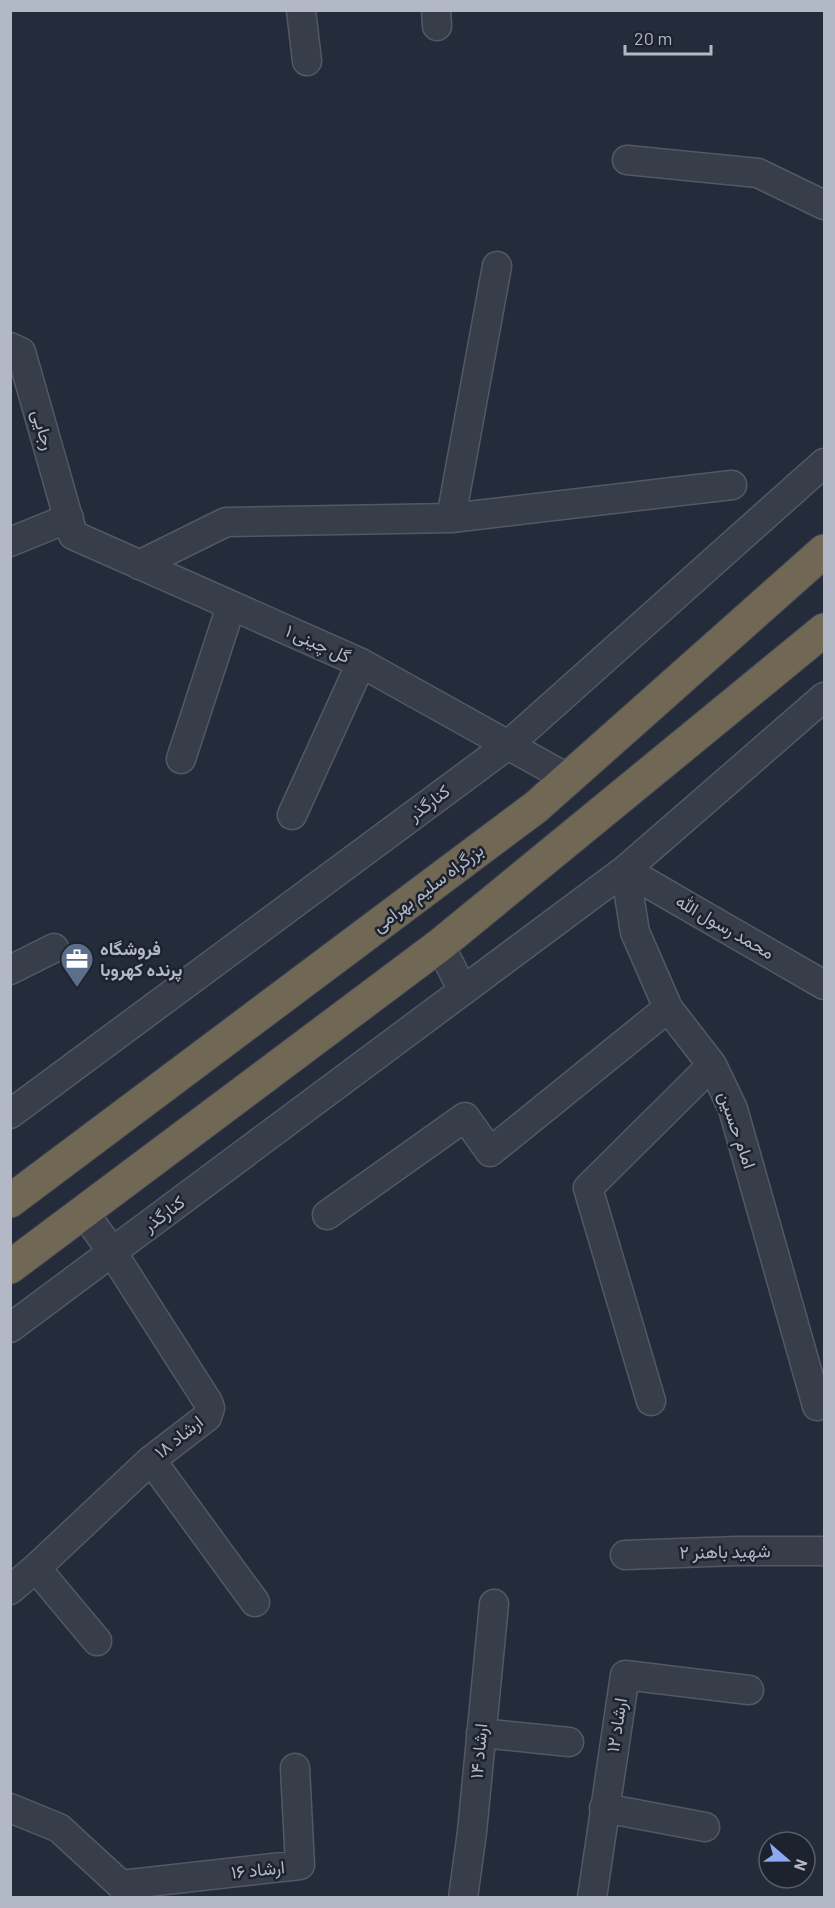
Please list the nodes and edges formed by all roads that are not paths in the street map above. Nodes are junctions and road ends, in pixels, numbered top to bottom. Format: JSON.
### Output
{"nodes":[{"id":1,"x":301,"y":10,"type":"edge"},
{"id":2,"x":307,"y":61,"type":"dead end"},
{"id":3,"x":627,"y":160,"type":"dead end"},
{"id":4,"x":825,"y":206,"type":"edge"},
{"id":5,"x":497,"y":266,"type":"dead end"},
{"id":6,"x":10,"y":347,"type":"edge"},
{"id":7,"x":825,"y":463,"type":"edge"},
{"id":8,"x":732,"y":484,"type":"dead end"},
{"id":9,"x":69,"y":518,"type":"junction"},
{"id":10,"x":451,"y":518,"type":"junction"},
{"id":11,"x":10,"y":542,"type":"edge"},
{"id":12,"x":825,"y":551,"type":"edge"},
{"id":13,"x":139,"y":565,"type":"junction"},
{"id":14,"x":231,"y":606,"type":"junction"},
{"id":15,"x":825,"y":630,"type":"edge"},
{"id":16,"x":361,"y":663,"type":"junction"},
{"id":17,"x":825,"y":697,"type":"edge"},
{"id":18,"x":508,"y":745,"type":"junction"},
{"id":19,"x":181,"y":759,"type":"dead end"},
{"id":20,"x":569,"y":779,"type":"junction"},
{"id":21,"x":292,"y":814,"type":"dead end"},
{"id":22,"x":625,"y":870,"type":"junction"},
{"id":23,"x":440,"y":945,"type":"junction"},
{"id":24,"x":54,"y":948,"type":"dead end"},
{"id":25,"x":10,"y":970,"type":"edge"},
{"id":26,"x":825,"y":985,"type":"edge"},
{"id":27,"x":463,"y":991,"type":"junction"},
{"id":28,"x":668,"y":1008,"type":"junction"},
{"id":29,"x":712,"y":1065,"type":"junction"},
{"id":30,"x":10,"y":1114,"type":"edge"},
{"id":31,"x":10,"y":1201,"type":"edge"},
{"id":32,"x":84,"y":1212,"type":"junction"},
{"id":33,"x":327,"y":1215,"type":"dead end"},
{"id":34,"x":112,"y":1252,"type":"junction"},
{"id":35,"x":10,"y":1267,"type":"edge"},
{"id":36,"x":10,"y":1328,"type":"edge"},
{"id":37,"x":651,"y":1401,"type":"dead end"},
{"id":38,"x":817,"y":1406,"type":"dead end"},
{"id":39,"x":151,"y":1460,"type":"junction"},
{"id":40,"x":825,"y":1551,"type":"edge"},
{"id":41,"x":625,"y":1555,"type":"dead end"},
{"id":42,"x":36,"y":1569,"type":"junction"},
{"id":43,"x":10,"y":1590,"type":"edge"},
{"id":44,"x":255,"y":1602,"type":"dead end"},
{"id":45,"x":494,"y":1605,"type":"dead end"},
{"id":46,"x":98,"y":1641,"type":"dead end"},
{"id":47,"x":749,"y":1690,"type":"dead end"},
{"id":48,"x":481,"y":1733,"type":"junction"},
{"id":49,"x":569,"y":1742,"type":"dead end"},
{"id":50,"x":295,"y":1768,"type":"dead end"},
{"id":51,"x":10,"y":1808,"type":"edge"},
{"id":52,"x":604,"y":1808,"type":"junction"},
{"id":53,"x":705,"y":1827,"type":"dead end"},
{"id":54,"x":124,"y":1891,"type":"edge"},
{"id":55,"x":463,"y":1898,"type":"edge"},
{"id":56,"x":592,"y":1898,"type":"edge"}],
"edges":[{"from":1,"to":2,"type":"street"},
{"from":3,"to":4,"type":"street"},
{"from":5,"to":10,"type":"street"},
{"from":6,"to":9,"type":"street","name":"رجایی"},
{"from":7,"to":18,"type":"street","name":"کنارگذر"},
{"from":8,"to":10,"type":"street"},
{"from":9,"to":11,"type":"street"},
{"from":9,"to":13,"type":"street","name":"گل چینی ۱"},
{"from":10,"to":13,"type":"street"},
{"from":12,"to":20,"type":"highway","name":"بزرگراه سلیم بهرامی"},
{"from":13,"to":14,"type":"street","name":"گل چینی ۱"},
{"from":14,"to":16,"type":"street","name":"گل چینی ۱"},
{"from":14,"to":19,"type":"street"},
{"from":15,"to":23,"type":"highway"},
{"from":16,"to":18,"type":"street","name":"گل چینی ۱"},
{"from":16,"to":21,"type":"street"},
{"from":17,"to":22,"type":"street","name":"کنارگذر"},
{"from":18,"to":20,"type":"street","name":"گل چینی ۱"},
{"from":18,"to":30,"type":"street","name":"کنارگذر"},
{"from":20,"to":31,"type":"highway","name":"بزرگراه سلیم بهرامی"},
{"from":22,"to":26,"type":"street","name":"محمد رسول الله"},
{"from":22,"to":27,"type":"street","name":"کنارگذر"},
{"from":22,"to":28,"type":"street","name":"امام حسین"},
{"from":23,"to":27,"type":"street"},
{"from":23,"to":32,"type":"highway"},
{"from":24,"to":25,"type":"street"},
{"from":27,"to":34,"type":"street","name":"کنارگذر"},
{"from":28,"to":29,"type":"street","name":"امام حسین"},
{"from":28,"to":33,"type":"street"},
{"from":29,"to":37,"type":"street"},
{"from":29,"to":38,"type":"street","name":"امام حسین"},
{"from":32,"to":34,"type":"street"},
{"from":32,"to":35,"type":"highway"},
{"from":34,"to":36,"type":"street","name":"کنارگذر"},
{"from":34,"to":39,"type":"street","name":"ارشاد ۱۸"},
{"from":39,"to":42,"type":"street","name":"ارشاد ۱۸"},
{"from":39,"to":44,"type":"street"},
{"from":40,"to":41,"type":"street","name":"شهید باهنر ۲"},
{"from":42,"to":43,"type":"street","name":"ارشاد ۱۸"},
{"from":42,"to":46,"type":"street"},
{"from":45,"to":48,"type":"street","name":"ارشاد ۱۴"},
{"from":47,"to":52,"type":"street","name":"ارشاد ۱۲"},
{"from":48,"to":49,"type":"street"},
{"from":48,"to":55,"type":"street","name":"ارشاد ۱۴"},
{"from":50,"to":54,"type":"street","name":"ارشاد ۱۶"},
{"from":51,"to":54,"type":"street"},
{"from":52,"to":53,"type":"street"},
{"from":52,"to":56,"type":"street","name":"ارشاد ۱۲"}]}
